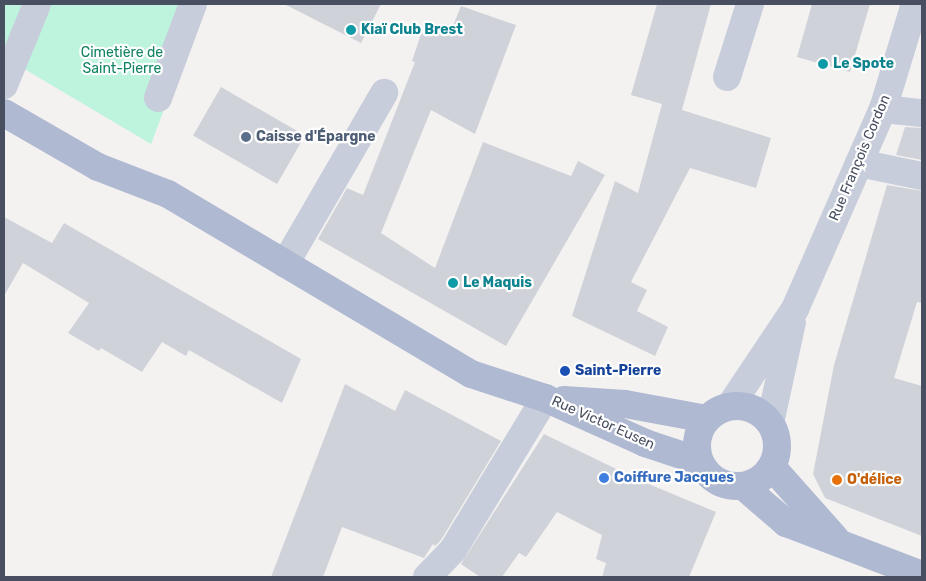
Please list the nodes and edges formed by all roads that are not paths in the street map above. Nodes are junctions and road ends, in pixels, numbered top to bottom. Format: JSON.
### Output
{"nodes":[{"id":1,"x":37,"y":4,"type":"edge"},
{"id":2,"x":193,"y":4,"type":"edge"},
{"id":3,"x":750,"y":4,"type":"edge"},
{"id":4,"x":915,"y":4,"type":"edge"},
{"id":5,"x":727,"y":77,"type":"dead end"},
{"id":6,"x":4,"y":85,"type":"edge"},
{"id":7,"x":384,"y":93,"type":"dead end"},
{"id":8,"x":158,"y":98,"type":"dead end"},
{"id":9,"x":883,"y":109,"type":"junction"},
{"id":10,"x":4,"y":113,"type":"edge"},
{"id":11,"x":922,"y":113,"type":"edge"},
{"id":12,"x":859,"y":163,"type":"junction"},
{"id":13,"x":922,"y":176,"type":"edge"},
{"id":14,"x":285,"y":264,"type":"junction"},
{"id":15,"x":795,"y":308,"type":"junction"},
{"id":16,"x":545,"y":398,"type":"junction"},
{"id":17,"x":719,"y":413,"type":"junction"},
{"id":18,"x":770,"y":423,"type":"junction"},
{"id":19,"x":699,"y":461,"type":"junction"},
{"id":20,"x":772,"y":467,"type":"junction"},
{"id":21,"x":743,"y":486,"type":"junction"},
{"id":22,"x":836,"y":539,"type":"junction"},
{"id":23,"x":922,"y":575,"type":"edge"},
{"id":24,"x":428,"y":577,"type":"edge"}],
"edges":[{"from":1,"to":6,"type":"street"},
{"from":2,"to":8,"type":"street"},
{"from":3,"to":5,"type":"street"},
{"from":4,"to":9,"type":"street","name":"Rue François Cordon"},
{"from":7,"to":14,"type":"street"},
{"from":9,"to":11,"type":"street"},
{"from":9,"to":12,"type":"street","name":"Rue François Cordon"},
{"from":10,"to":14,"type":"main road"},
{"from":12,"to":13,"type":"street"},
{"from":12,"to":15,"type":"street","name":"Rue François Cordon"},
{"from":14,"to":16,"type":"main road"},
{"from":15,"to":17,"type":"street","name":"Rue François Cordon"},
{"from":15,"to":18,"type":"street","name":"Rue François Cordon"},
{"from":16,"to":17,"type":"main road","name":"Rue Victor Eusen"},
{"from":16,"to":19,"type":"main road","name":"Rue Victor Eusen"},
{"from":16,"to":24,"type":"street"},
{"from":17,"to":18,"type":"main road"},
{"from":17,"to":19,"type":"main road"},
{"from":18,"to":20,"type":"main road"},
{"from":19,"to":21,"type":"main road"},
{"from":20,"to":21,"type":"main road"},
{"from":20,"to":22,"type":"main road"},
{"from":21,"to":22,"type":"main road"},
{"from":22,"to":23,"type":"main road"}]}
